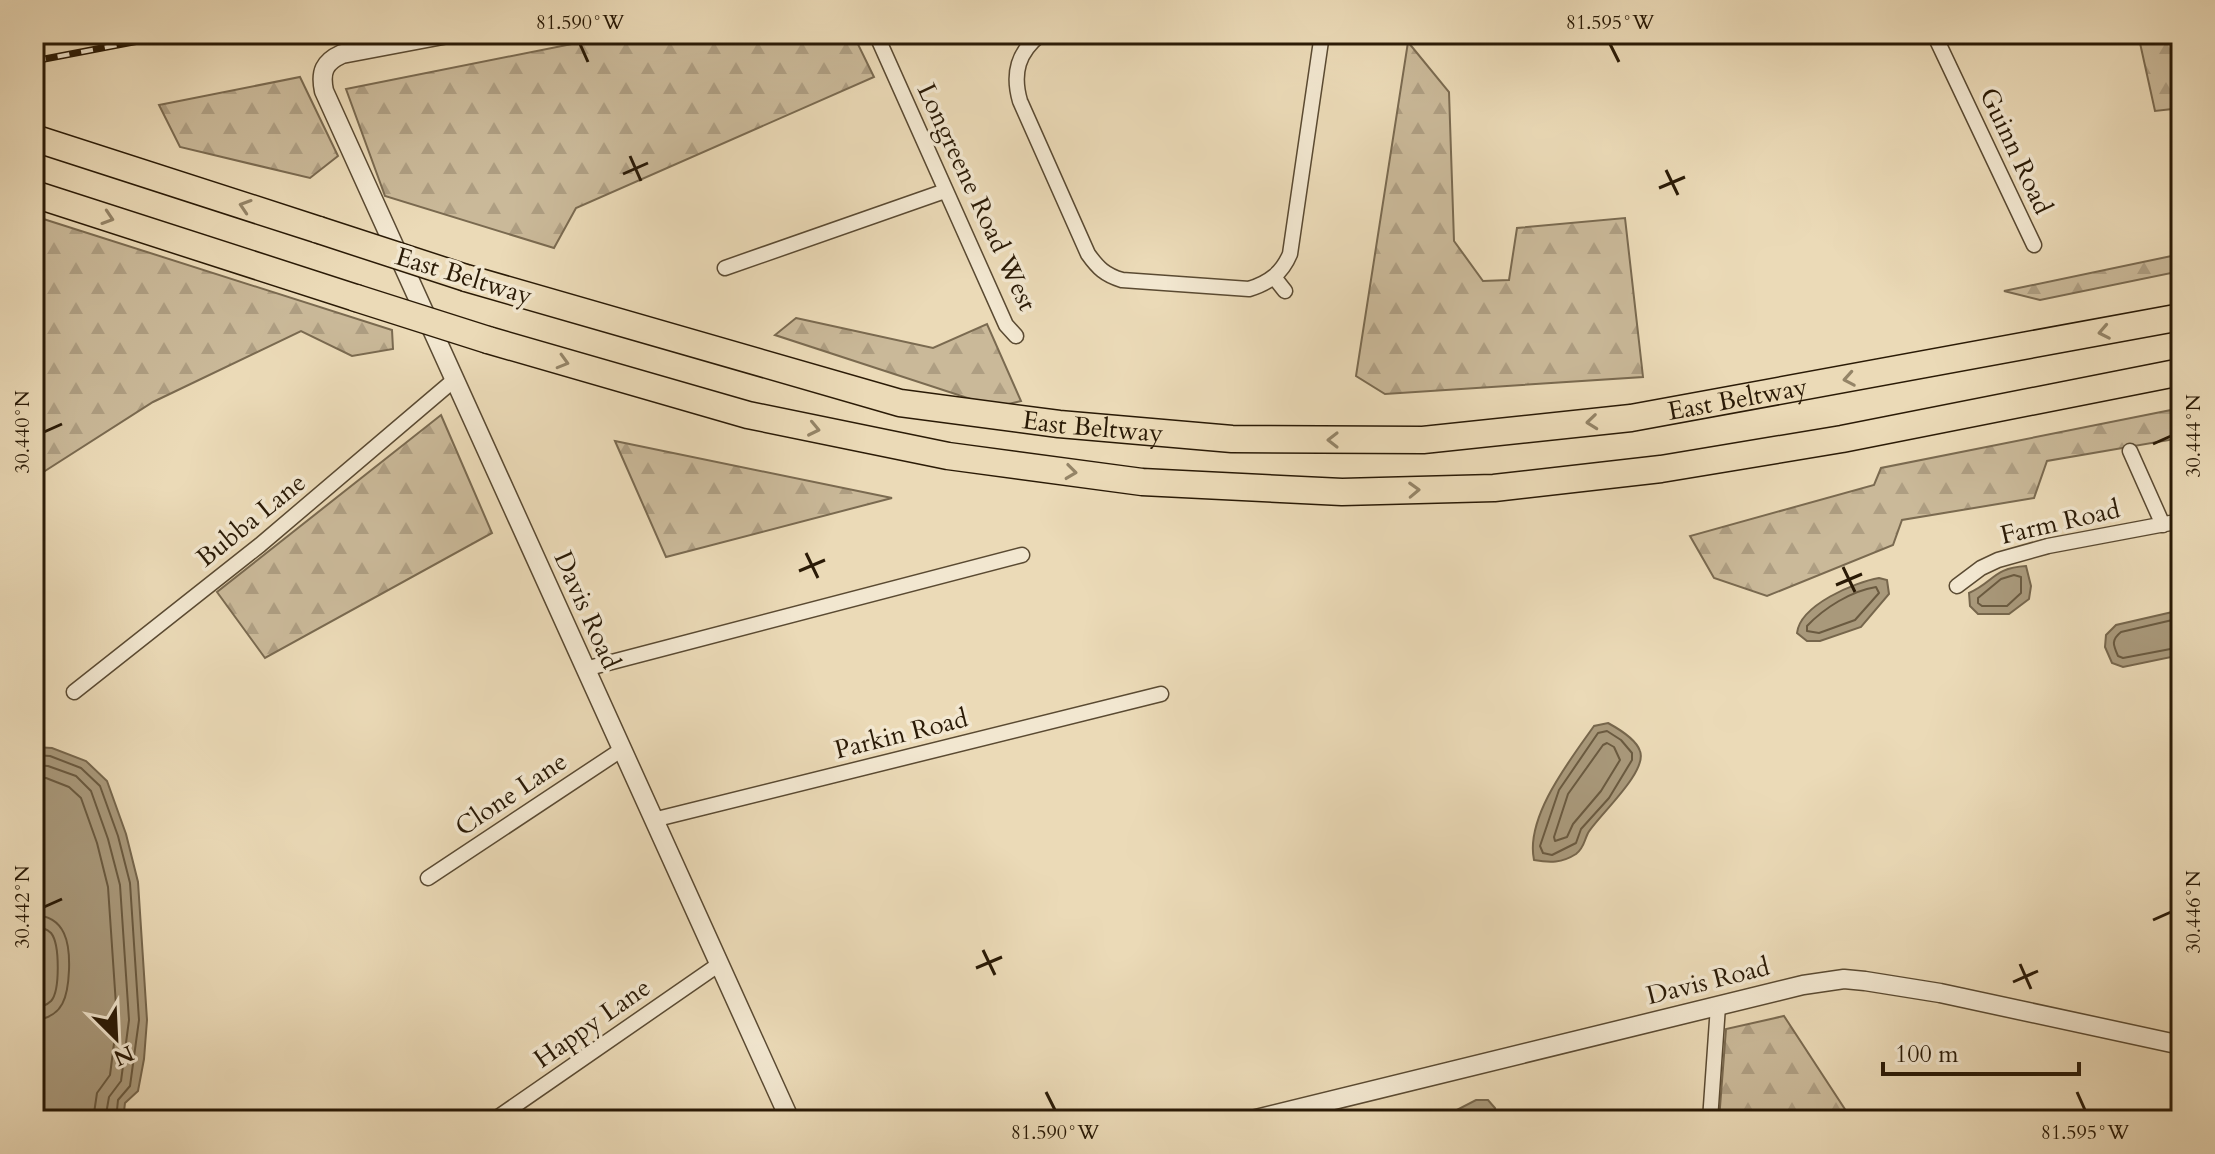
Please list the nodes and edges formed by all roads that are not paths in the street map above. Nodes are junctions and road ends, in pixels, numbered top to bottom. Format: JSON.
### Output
{"nodes":[{"id":1,"x":448,"y":34,"type":"edge"},
{"id":2,"x":876,"y":34,"type":"edge"},
{"id":3,"x":1041,"y":34,"type":"edge"},
{"id":4,"x":1322,"y":34,"type":"edge"},
{"id":5,"x":1934,"y":34,"type":"edge"},
{"id":6,"x":34,"y":138,"type":"edge"},
{"id":7,"x":945,"y":191,"type":"junction"},
{"id":8,"x":34,"y":194,"type":"edge"},
{"id":9,"x":2034,"y":245,"type":"dead end"},
{"id":10,"x":725,"y":268,"type":"dead end"},
{"id":11,"x":1274,"y":277,"type":"junction"},
{"id":12,"x":1285,"y":291,"type":"dead end"},
{"id":13,"x":2181,"y":317,"type":"edge"},
{"id":14,"x":1016,"y":336,"type":"dead end"},
{"id":15,"x":2181,"y":372,"type":"edge"},
{"id":16,"x":454,"y":380,"type":"junction"},
{"id":17,"x":2130,"y":451,"type":"dead end"},
{"id":18,"x":2181,"y":521,"type":"edge"},
{"id":19,"x":2163,"y":525,"type":"junction"},
{"id":20,"x":1022,"y":555,"type":"dead end"},
{"id":21,"x":1957,"y":586,"type":"dead end"},
{"id":22,"x":585,"y":669,"type":"junction"},
{"id":23,"x":74,"y":692,"type":"dead end"},
{"id":24,"x":1161,"y":694,"type":"dead end"},
{"id":25,"x":621,"y":750,"type":"junction"},
{"id":26,"x":653,"y":820,"type":"junction"},
{"id":27,"x":428,"y":878,"type":"dead end"},
{"id":28,"x":718,"y":965,"type":"junction"},
{"id":29,"x":1718,"y":1006,"type":"junction"},
{"id":30,"x":2181,"y":1045,"type":"edge"},
{"id":31,"x":494,"y":1120,"type":"edge"},
{"id":32,"x":790,"y":1120,"type":"edge"},
{"id":33,"x":1252,"y":1120,"type":"edge"},
{"id":34,"x":1710,"y":1120,"type":"edge"}],
"edges":[{"from":1,"to":16,"type":"street","name":"Davis Road"},
{"from":2,"to":7,"type":"street","name":"Longreene Road West"},
{"from":3,"to":11,"type":"street"},
{"from":4,"to":11,"type":"street"},
{"from":5,"to":9,"type":"street","name":"Guinn Road"},
{"from":13,"to":6,"type":"highway","name":"East Beltway","one_way":true,"bridge":true},
{"from":7,"to":10,"type":"street"},
{"from":7,"to":14,"type":"street","name":"Longreene Road West"},
{"from":8,"to":15,"type":"highway","name":"East Beltway","one_way":true,"bridge":true},
{"from":11,"to":12,"type":"street"},
{"from":16,"to":22,"type":"street","name":"Davis Road"},
{"from":16,"to":23,"type":"street","name":"Bubba Lane"},
{"from":17,"to":19,"type":"street"},
{"from":18,"to":19,"type":"street","name":"Farm Road"},
{"from":19,"to":21,"type":"street","name":"Farm Road"},
{"from":20,"to":22,"type":"street"},
{"from":22,"to":25,"type":"street","name":"Davis Road"},
{"from":24,"to":26,"type":"street","name":"Parkin Road"},
{"from":25,"to":26,"type":"street","name":"Davis Road"},
{"from":25,"to":27,"type":"street","name":"Clone Lane"},
{"from":26,"to":28,"type":"street","name":"Davis Road"},
{"from":28,"to":31,"type":"street","name":"Happy Lane"},
{"from":28,"to":32,"type":"street","name":"Davis Road"},
{"from":29,"to":30,"type":"street","name":"Davis Road"},
{"from":29,"to":33,"type":"street","name":"Davis Road"},
{"from":29,"to":34,"type":"street"}]}
